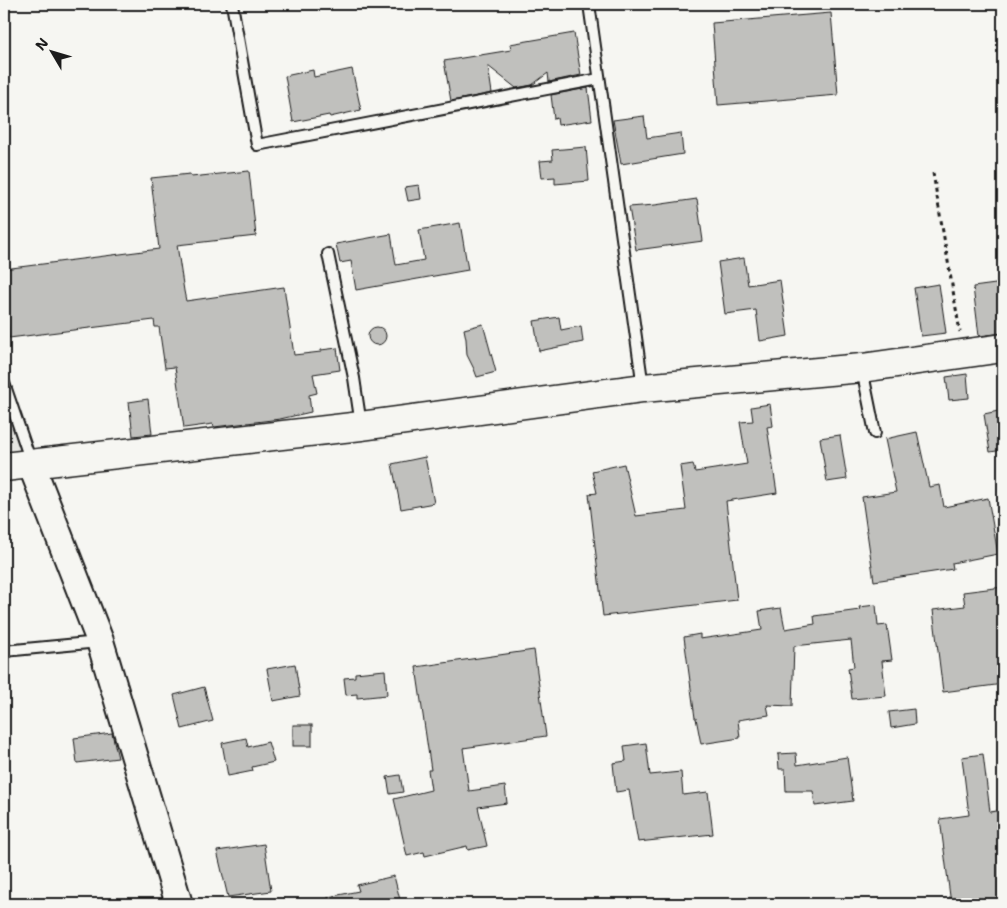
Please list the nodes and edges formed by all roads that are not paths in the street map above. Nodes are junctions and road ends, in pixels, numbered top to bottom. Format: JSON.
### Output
{"nodes":[{"id":1,"x":232,"y":4,"type":"edge"},
{"id":2,"x":589,"y":4,"type":"edge"},
{"id":3,"x":599,"y":79,"type":"junction"},
{"id":4,"x":328,"y":254,"type":"dead end"},
{"id":5,"x":1003,"y":348,"type":"edge"},
{"id":6,"x":862,"y":368,"type":"junction"},
{"id":7,"x":4,"y":383,"type":"edge"},
{"id":8,"x":643,"y":388,"type":"junction"},
{"id":9,"x":361,"y":426,"type":"junction"},
{"id":10,"x":875,"y":432,"type":"dead end"},
{"id":11,"x":32,"y":464,"type":"junction"},
{"id":12,"x":4,"y":467,"type":"edge"},
{"id":13,"x":100,"y":642,"type":"junction"},
{"id":14,"x":4,"y":651,"type":"edge"},
{"id":15,"x":179,"y":904,"type":"edge"}],
"edges":[{"from":1,"to":3,"type":"lane"},
{"from":2,"to":3,"type":"lane"},
{"from":3,"to":8,"type":"lane"},
{"from":4,"to":9,"type":"lane"},
{"from":5,"to":6,"type":"main road"},
{"from":6,"to":8,"type":"main road"},
{"from":6,"to":10,"type":"lane"},
{"from":7,"to":11,"type":"lane"},
{"from":8,"to":9,"type":"main road"},
{"from":9,"to":11,"type":"main road"},
{"from":11,"to":12,"type":"main road"},
{"from":11,"to":13,"type":"street"},
{"from":13,"to":14,"type":"lane"},
{"from":13,"to":15,"type":"street"}]}
